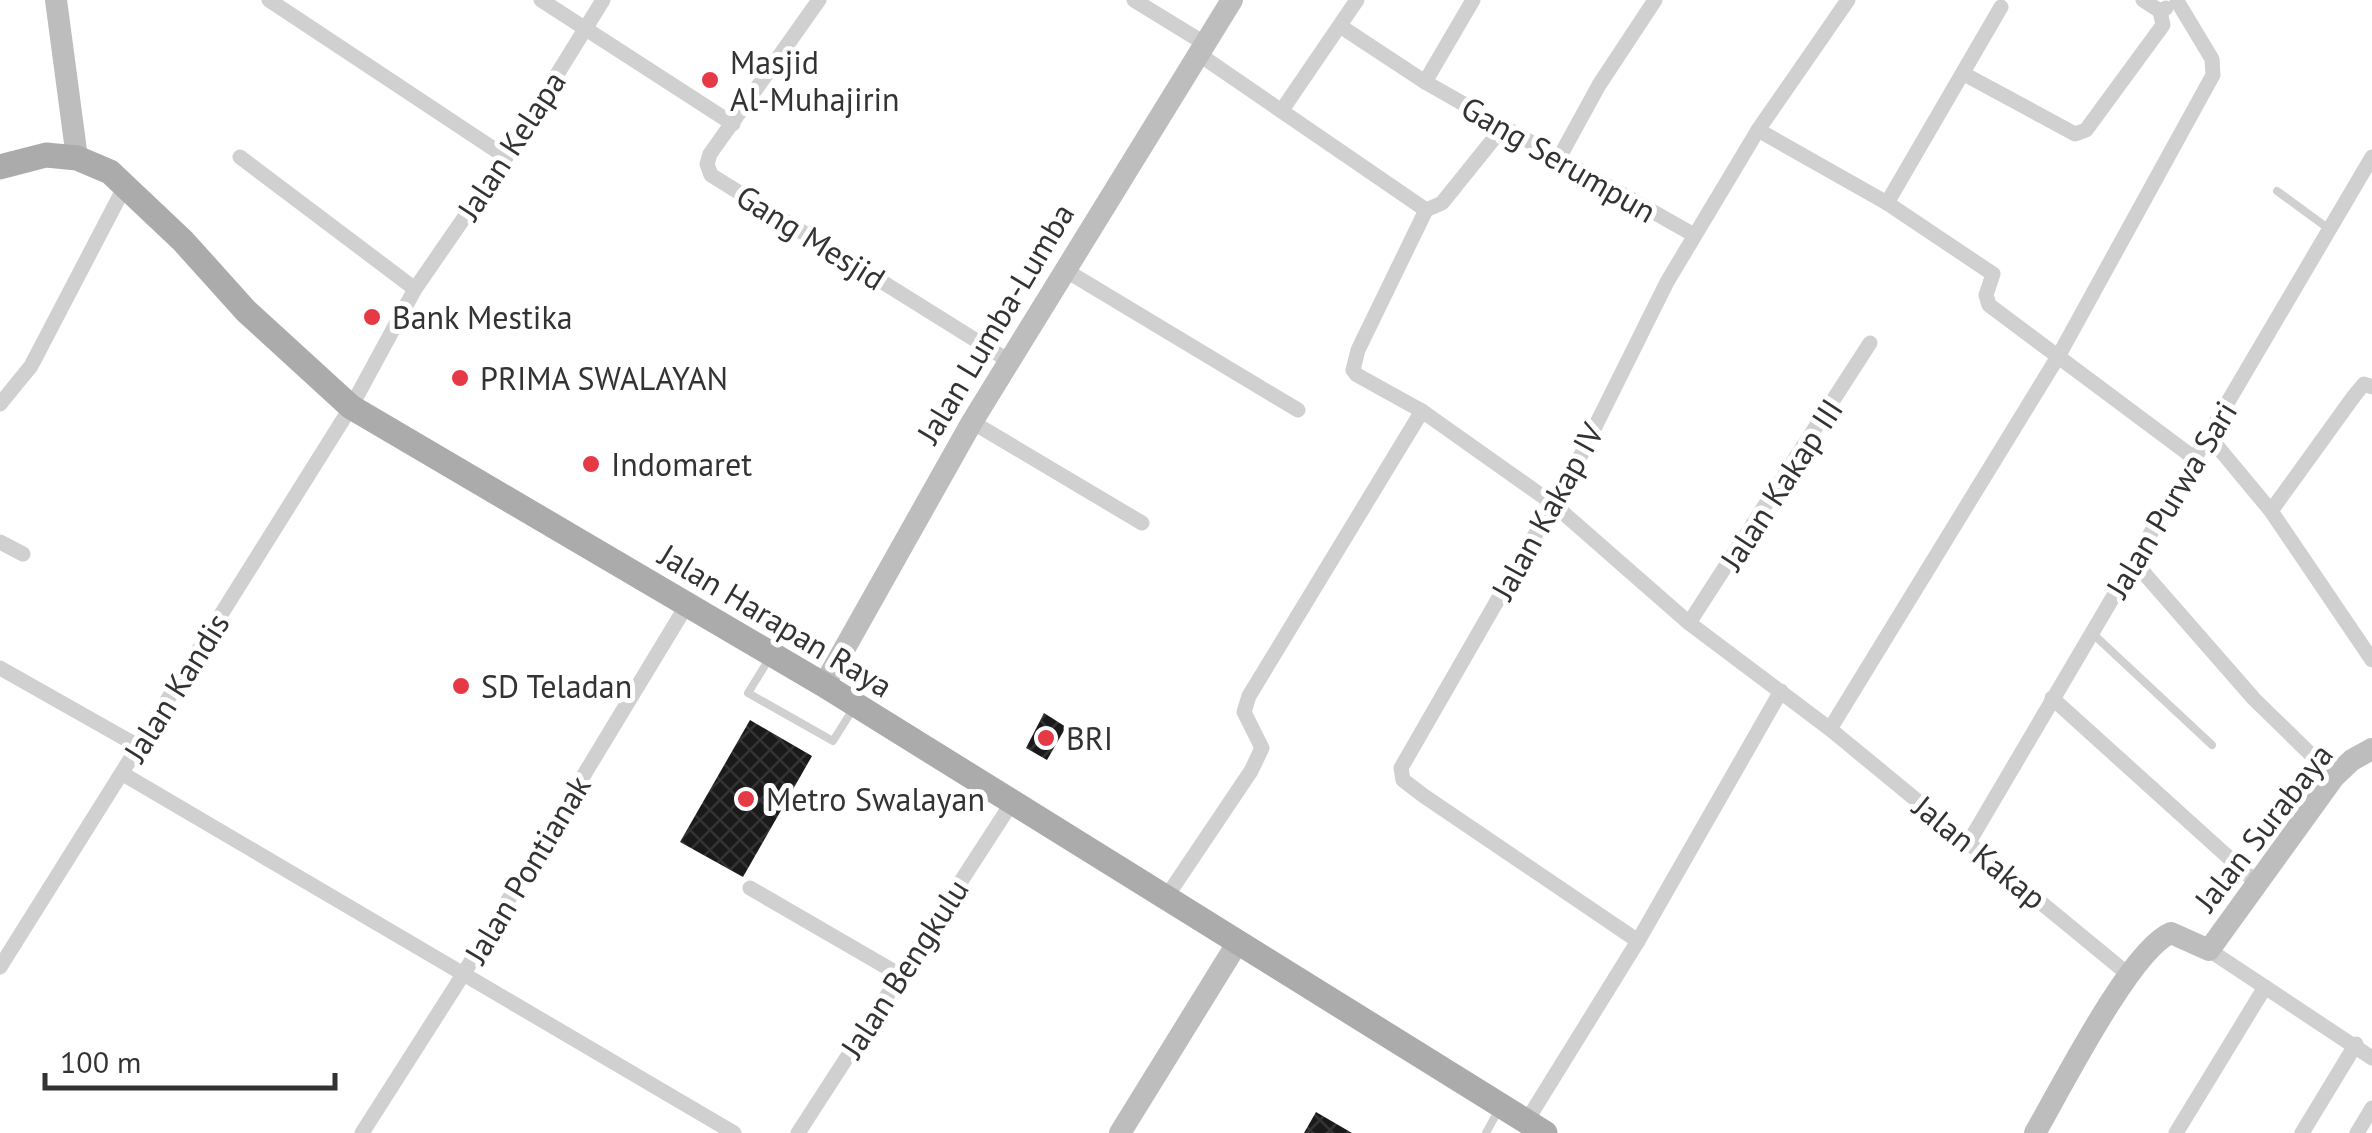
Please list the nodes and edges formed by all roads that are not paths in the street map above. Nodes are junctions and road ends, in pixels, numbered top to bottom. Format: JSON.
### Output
{"nodes":[{"id":1,"x":56,"y":0,"type":"edge"},
{"id":2,"x":269,"y":0,"type":"edge"},
{"id":3,"x":542,"y":0,"type":"edge"},
{"id":4,"x":603,"y":0,"type":"edge"},
{"id":5,"x":819,"y":0,"type":"edge"},
{"id":6,"x":1134,"y":0,"type":"edge"},
{"id":7,"x":1232,"y":0,"type":"edge"},
{"id":8,"x":1357,"y":0,"type":"edge"},
{"id":9,"x":1472,"y":0,"type":"edge"},
{"id":10,"x":1655,"y":0,"type":"edge"},
{"id":11,"x":1848,"y":0,"type":"edge"},
{"id":12,"x":2143,"y":0,"type":"edge"},
{"id":13,"x":2177,"y":0,"type":"edge"},
{"id":14,"x":2001,"y":7,"type":"dead end"},
{"id":15,"x":2160,"y":11,"type":"junction"},
{"id":16,"x":1340,"y":26,"type":"junction"},
{"id":17,"x":586,"y":28,"type":"junction"},
{"id":18,"x":1200,"y":48,"type":"junction"},
{"id":19,"x":1964,"y":74,"type":"junction"},
{"id":20,"x":1424,"y":82,"type":"junction"},
{"id":21,"x":1282,"y":110,"type":"junction"},
{"id":22,"x":733,"y":124,"type":"junction"},
{"id":23,"x":1504,"y":126,"type":"junction"},
{"id":24,"x":1758,"y":130,"type":"junction"},
{"id":25,"x":240,"y":157,"type":"dead end"},
{"id":26,"x":506,"y":157,"type":"junction"},
{"id":27,"x":2372,"y":157,"type":"edge"},
{"id":28,"x":76,"y":158,"type":"junction"},
{"id":29,"x":1559,"y":158,"type":"junction"},
{"id":30,"x":0,"y":167,"type":"edge"},
{"id":31,"x":125,"y":186,"type":"junction"},
{"id":32,"x":2277,"y":191,"type":"dead end"},
{"id":33,"x":1887,"y":203,"type":"junction"},
{"id":34,"x":1426,"y":210,"type":"junction"},
{"id":35,"x":2329,"y":228,"type":"junction"},
{"id":36,"x":1694,"y":235,"type":"junction"},
{"id":37,"x":1065,"y":270,"type":"junction"},
{"id":38,"x":415,"y":289,"type":"junction"},
{"id":39,"x":1870,"y":343,"type":"dead end"},
{"id":40,"x":2059,"y":354,"type":"junction"},
{"id":41,"x":1009,"y":361,"type":"junction"},
{"id":42,"x":2372,"y":387,"type":"edge"},
{"id":43,"x":0,"y":404,"type":"edge"},
{"id":44,"x":350,"y":407,"type":"junction"},
{"id":45,"x":1298,"y":410,"type":"dead end"},
{"id":46,"x":1422,"y":411,"type":"junction"},
{"id":47,"x":972,"y":422,"type":"junction"},
{"id":48,"x":2207,"y":434,"type":"junction"},
{"id":49,"x":2194,"y":458,"type":"junction"},
{"id":50,"x":1552,"y":504,"type":"junction"},
{"id":51,"x":2272,"y":510,"type":"junction"},
{"id":52,"x":1142,"y":523,"type":"dead end"},
{"id":53,"x":0,"y":542,"type":"edge"},
{"id":54,"x":24,"y":554,"type":"dead end"},
{"id":55,"x":2136,"y":564,"type":"junction"},
{"id":56,"x":688,"y":603,"type":"junction"},
{"id":57,"x":1690,"y":622,"type":"junction"},
{"id":58,"x":2092,"y":633,"type":"junction"},
{"id":59,"x":772,"y":654,"type":"junction"},
{"id":60,"x":2372,"y":660,"type":"edge"},
{"id":61,"x":0,"y":668,"type":"edge"},
{"id":62,"x":824,"y":685,"type":"junction"},
{"id":63,"x":1781,"y":691,"type":"junction"},
{"id":64,"x":2052,"y":698,"type":"junction"},
{"id":65,"x":855,"y":705,"type":"junction"},
{"id":66,"x":1830,"y":730,"type":"junction"},
{"id":67,"x":2212,"y":745,"type":"dead end"},
{"id":68,"x":138,"y":746,"type":"junction"},
{"id":69,"x":2372,"y":749,"type":"edge"},
{"id":70,"x":123,"y":774,"type":"junction"},
{"id":71,"x":2334,"y":777,"type":"junction"},
{"id":72,"x":1011,"y":804,"type":"junction"},
{"id":73,"x":1969,"y":842,"type":"junction"},
{"id":74,"x":2258,"y":884,"type":"junction"},
{"id":75,"x":750,"y":888,"type":"dead end"},
{"id":76,"x":1165,"y":900,"type":"junction"},
{"id":77,"x":1638,"y":941,"type":"junction"},
{"id":78,"x":1238,"y":942,"type":"junction"},
{"id":79,"x":2209,"y":950,"type":"junction"},
{"id":80,"x":0,"y":967,"type":"edge"},
{"id":81,"x":464,"y":973,"type":"junction"},
{"id":82,"x":2128,"y":975,"type":"junction"},
{"id":83,"x":900,"y":976,"type":"junction"},
{"id":84,"x":2265,"y":986,"type":"junction"},
{"id":85,"x":2356,"y":1044,"type":"junction"},
{"id":86,"x":2372,"y":1058,"type":"edge"},
{"id":87,"x":1500,"y":1107,"type":"junction"},
{"id":88,"x":2372,"y":1108,"type":"edge"},
{"id":89,"x":1536,"y":1127,"type":"edge"},
{"id":90,"x":362,"y":1133,"type":"edge"},
{"id":91,"x":734,"y":1133,"type":"edge"},
{"id":92,"x":798,"y":1133,"type":"edge"},
{"id":93,"x":1120,"y":1133,"type":"edge"},
{"id":94,"x":1486,"y":1133,"type":"edge"},
{"id":95,"x":2035,"y":1133,"type":"edge"},
{"id":96,"x":2176,"y":1133,"type":"edge"},
{"id":97,"x":2302,"y":1133,"type":"edge"},
{"id":98,"x":2357,"y":1133,"type":"edge"}],
"edges":[{"from":1,"to":28,"type":"street"},
{"from":2,"to":26,"type":"street"},
{"from":3,"to":17,"type":"street"},
{"from":4,"to":17,"type":"street","name":"Jalan Kelapa"},
{"from":5,"to":22,"type":"street"},
{"from":6,"to":18,"type":"street"},
{"from":7,"to":18,"type":"street","name":"Jalan Lumba-Lumba"},
{"from":8,"to":16,"type":"street"},
{"from":9,"to":20,"type":"street","name":"Gang Serumpun"},
{"from":10,"to":29,"type":"street"},
{"from":11,"to":24,"type":"street","name":"Jalan Kakap IV"},
{"from":12,"to":15,"type":"street"},
{"from":13,"to":15,"type":"street"},
{"from":13,"to":40,"type":"street"},
{"from":14,"to":19,"type":"street"},
{"from":15,"to":19,"type":"street"},
{"from":16,"to":20,"type":"street","name":"Gang Serumpun"},
{"from":16,"to":21,"type":"street"},
{"from":17,"to":22,"type":"street"},
{"from":17,"to":26,"type":"street","name":"Jalan Kelapa"},
{"from":18,"to":21,"type":"street"},
{"from":18,"to":37,"type":"street","name":"Jalan Lumba-Lumba"},
{"from":19,"to":33,"type":"street"},
{"from":20,"to":23,"type":"street","name":"Gang Serumpun"},
{"from":21,"to":34,"type":"street"},
{"from":22,"to":41,"type":"street","name":"Gang Mesjid"},
{"from":23,"to":29,"type":"street","name":"Gang Serumpun"},
{"from":23,"to":34,"type":"street"},
{"from":24,"to":33,"type":"street"},
{"from":24,"to":36,"type":"street","name":"Jalan Kakap IV"},
{"from":25,"to":38,"type":"street"},
{"from":26,"to":38,"type":"street","name":"Jalan Kelapa"},
{"from":27,"to":35,"type":"street","name":"Jalan Purwa Sari"},
{"from":28,"to":30,"type":"main road"},
{"from":28,"to":31,"type":"main road","name":"Jalan Harapan Raya"},
{"from":29,"to":36,"type":"street","name":"Gang Serumpun"},
{"from":31,"to":43,"type":"street"},
{"from":31,"to":44,"type":"main road","name":"Jalan Harapan Raya"},
{"from":32,"to":35,"type":"lane"},
{"from":33,"to":40,"type":"street"},
{"from":34,"to":46,"type":"street"},
{"from":35,"to":48,"type":"street","name":"Jalan Purwa Sari"},
{"from":36,"to":50,"type":"street","name":"Jalan Kakap IV"},
{"from":37,"to":41,"type":"street","name":"Jalan Lumba-Lumba"},
{"from":37,"to":45,"type":"street"},
{"from":38,"to":44,"type":"street","name":"Jalan Kelapa"},
{"from":39,"to":57,"type":"street","name":"Jalan Kakap III"},
{"from":40,"to":49,"type":"street"},
{"from":40,"to":66,"type":"street"},
{"from":41,"to":47,"type":"street","name":"Jalan Lumba-Lumba"},
{"from":42,"to":51,"type":"street"},
{"from":44,"to":56,"type":"main road","name":"Jalan Harapan Raya"},
{"from":44,"to":68,"type":"street","name":"Jalan Kandis"},
{"from":46,"to":50,"type":"street","name":"Jalan Kakap"},
{"from":46,"to":76,"type":"street"},
{"from":47,"to":52,"type":"street"},
{"from":47,"to":62,"type":"street","name":"Jalan Lumba-Lumba"},
{"from":48,"to":49,"type":"street","name":"Jalan Purwa Sari"},
{"from":48,"to":51,"type":"street"},
{"from":49,"to":55,"type":"street","name":"Jalan Purwa Sari"},
{"from":50,"to":57,"type":"street","name":"Jalan Kakap"},
{"from":50,"to":77,"type":"street","name":"Jalan Kakap IV"},
{"from":51,"to":60,"type":"street"},
{"from":53,"to":54,"type":"street"},
{"from":55,"to":58,"type":"street","name":"Jalan Purwa Sari"},
{"from":55,"to":71,"type":"street"},
{"from":56,"to":59,"type":"main road","name":"Jalan Harapan Raya"},
{"from":56,"to":81,"type":"street","name":"Jalan Pontianak"},
{"from":57,"to":63,"type":"street","name":"Jalan Kakap"},
{"from":58,"to":64,"type":"street","name":"Jalan Purwa Sari"},
{"from":58,"to":67,"type":"lane"},
{"from":59,"to":62,"type":"main road","name":"Jalan Harapan Raya"},
{"from":59,"to":65,"type":"lane"},
{"from":61,"to":68,"type":"street"},
{"from":62,"to":65,"type":"main road","name":"Jalan Harapan Raya"},
{"from":63,"to":66,"type":"street","name":"Jalan Kakap"},
{"from":63,"to":77,"type":"street"},
{"from":64,"to":73,"type":"street","name":"Jalan Purwa Sari"},
{"from":64,"to":74,"type":"street"},
{"from":65,"to":72,"type":"main road","name":"Jalan Harapan Raya"},
{"from":66,"to":73,"type":"street","name":"Jalan Kakap"},
{"from":68,"to":70,"type":"street","name":"Jalan Kandis"},
{"from":69,"to":71,"type":"street","name":"Jalan Surabaya"},
{"from":70,"to":80,"type":"street","name":"Jalan Kandis"},
{"from":70,"to":81,"type":"street"},
{"from":71,"to":74,"type":"street","name":"Jalan Surabaya"},
{"from":72,"to":76,"type":"main road","name":"Jalan Harapan Raya"},
{"from":72,"to":83,"type":"street","name":"Jalan Bengkulu"},
{"from":73,"to":82,"type":"street","name":"Jalan Kakap"},
{"from":74,"to":79,"type":"street","name":"Jalan Surabaya"},
{"from":75,"to":83,"type":"street"},
{"from":76,"to":78,"type":"main road","name":"Jalan Harapan Raya"},
{"from":77,"to":89,"type":"street"},
{"from":78,"to":87,"type":"main road","name":"Jalan Harapan Raya"},
{"from":78,"to":93,"type":"street"},
{"from":79,"to":82,"type":"street","name":"Jalan Surabaya"},
{"from":79,"to":84,"type":"street","name":"Jalan Surabaya"},
{"from":81,"to":90,"type":"street","name":"Jalan Pontianak"},
{"from":81,"to":91,"type":"street"},
{"from":82,"to":95,"type":"street","name":"Jalan Surabaya"},
{"from":83,"to":92,"type":"street","name":"Jalan Bengkulu"},
{"from":84,"to":85,"type":"street","name":"Jalan Surabaya"},
{"from":84,"to":96,"type":"street"},
{"from":85,"to":86,"type":"street","name":"Jalan Surabaya"},
{"from":85,"to":97,"type":"street"},
{"from":87,"to":89,"type":"main road","name":"Jalan Harapan Raya"},
{"from":87,"to":94,"type":"lane"},
{"from":88,"to":98,"type":"street"}]}
